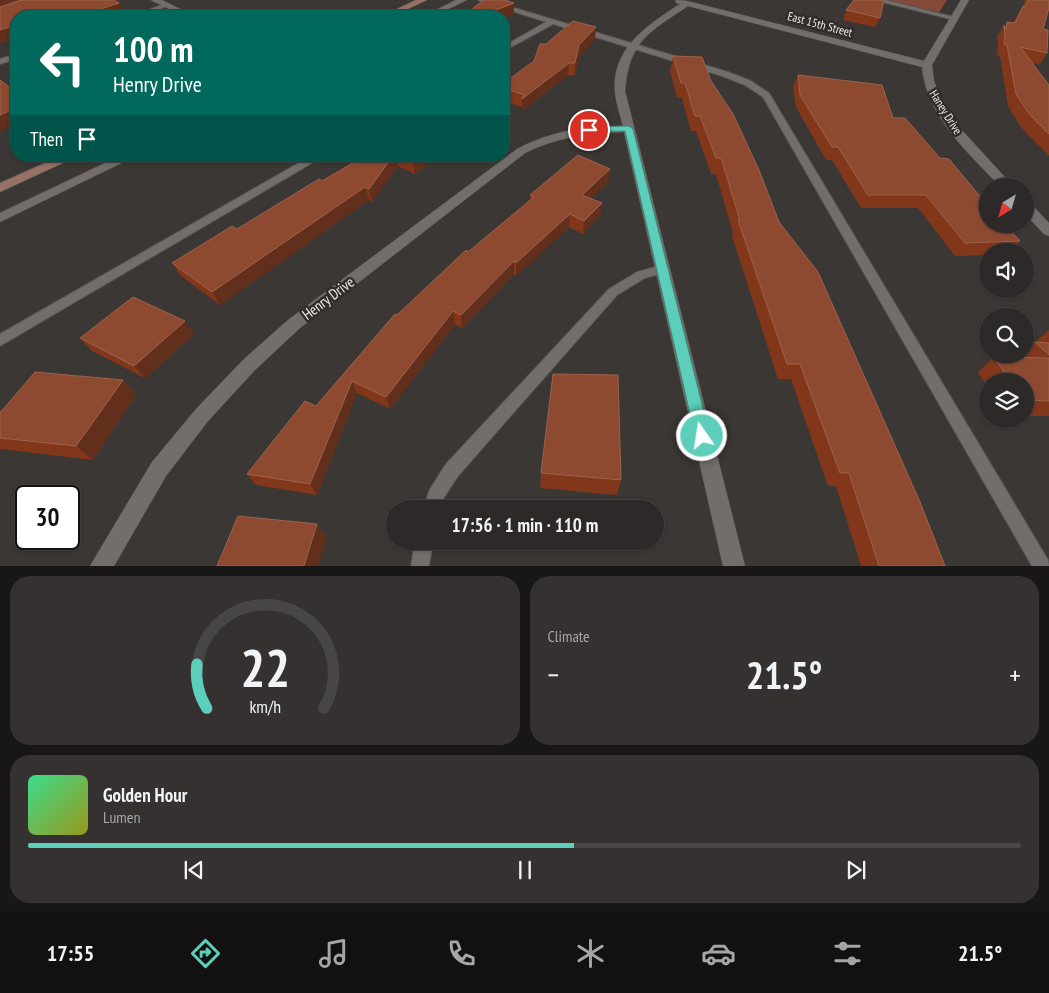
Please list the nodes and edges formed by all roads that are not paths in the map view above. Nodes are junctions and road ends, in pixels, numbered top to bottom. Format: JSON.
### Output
{"nodes":[{"id":1,"x":155,"y":0,"type":"edge"},
{"id":2,"x":423,"y":0,"type":"edge"},
{"id":3,"x":463,"y":0,"type":"edge"},
{"id":4,"x":481,"y":0,"type":"edge"},
{"id":5,"x":877,"y":0,"type":"edge"},
{"id":6,"x":965,"y":0,"type":"edge"},
{"id":7,"x":682,"y":1,"type":"edge"},
{"id":8,"x":167,"y":5,"type":"junction"},
{"id":9,"x":152,"y":10,"type":"edge"},
{"id":10,"x":177,"y":10,"type":"edge"},
{"id":11,"x":400,"y":10,"type":"edge"},
{"id":12,"x":441,"y":10,"type":"edge"},
{"id":13,"x":954,"y":18,"type":"junction"},
{"id":14,"x":552,"y":22,"type":"junction"},
{"id":15,"x":510,"y":46,"type":"edge"},
{"id":16,"x":631,"y":46,"type":"junction"},
{"id":17,"x":927,"y":65,"type":"junction"},
{"id":18,"x":629,"y":129,"type":"junction"},
{"id":19,"x":510,"y":159,"type":"edge"},
{"id":20,"x":58,"y":162,"type":"edge"},
{"id":21,"x":117,"y":162,"type":"edge"},
{"id":22,"x":309,"y":162,"type":"edge"},
{"id":23,"x":507,"y":162,"type":"edge"},
{"id":24,"x":999,"y":178,"type":"edge"},
{"id":25,"x":0,"y":188,"type":"edge"},
{"id":26,"x":1034,"y":215,"type":"edge"},
{"id":27,"x":0,"y":218,"type":"edge"},
{"id":28,"x":1049,"y":231,"type":"edge"},
{"id":29,"x":663,"y":270,"type":"junction"},
{"id":30,"x":0,"y":341,"type":"edge"},
{"id":31,"x":435,"y":500,"type":"edge"},
{"id":32,"x":423,"y":550,"type":"edge"},
{"id":33,"x":101,"y":566,"type":"edge"},
{"id":34,"x":420,"y":566,"type":"edge"},
{"id":35,"x":734,"y":566,"type":"edge"},
{"id":36,"x":1042,"y":566,"type":"edge"}],
"edges":[{"from":1,"to":8,"type":"street"},
{"from":2,"to":11,"type":"main road"},
{"from":3,"to":12,"type":"street"},
{"from":4,"to":14,"type":"lane"},
{"from":5,"to":13,"type":"lane"},
{"from":6,"to":13,"type":"street"},
{"from":7,"to":16,"type":"street"},
{"from":7,"to":17,"type":"street","name":"East 15th Street"},
{"from":8,"to":9,"type":"lane"},
{"from":8,"to":10,"type":"street"},
{"from":13,"to":17,"type":"street"},
{"from":14,"to":15,"type":"lane"},
{"from":14,"to":16,"type":"lane"},
{"from":16,"to":18,"type":"street"},
{"from":16,"to":36,"type":"lane"},
{"from":17,"to":24,"type":"street","name":"Haney Drive"},
{"from":18,"to":19,"type":"street","name":"Henry Drive"},
{"from":18,"to":29,"type":"street"},
{"from":20,"to":25,"type":"main road"},
{"from":21,"to":27,"type":"street"},
{"from":22,"to":30,"type":"lane"},
{"from":23,"to":33,"type":"street","name":"Henry Drive"},
{"from":26,"to":28,"type":"street"},
{"from":29,"to":31,"type":"lane"},
{"from":29,"to":35,"type":"street"},
{"from":32,"to":34,"type":"lane"}]}
